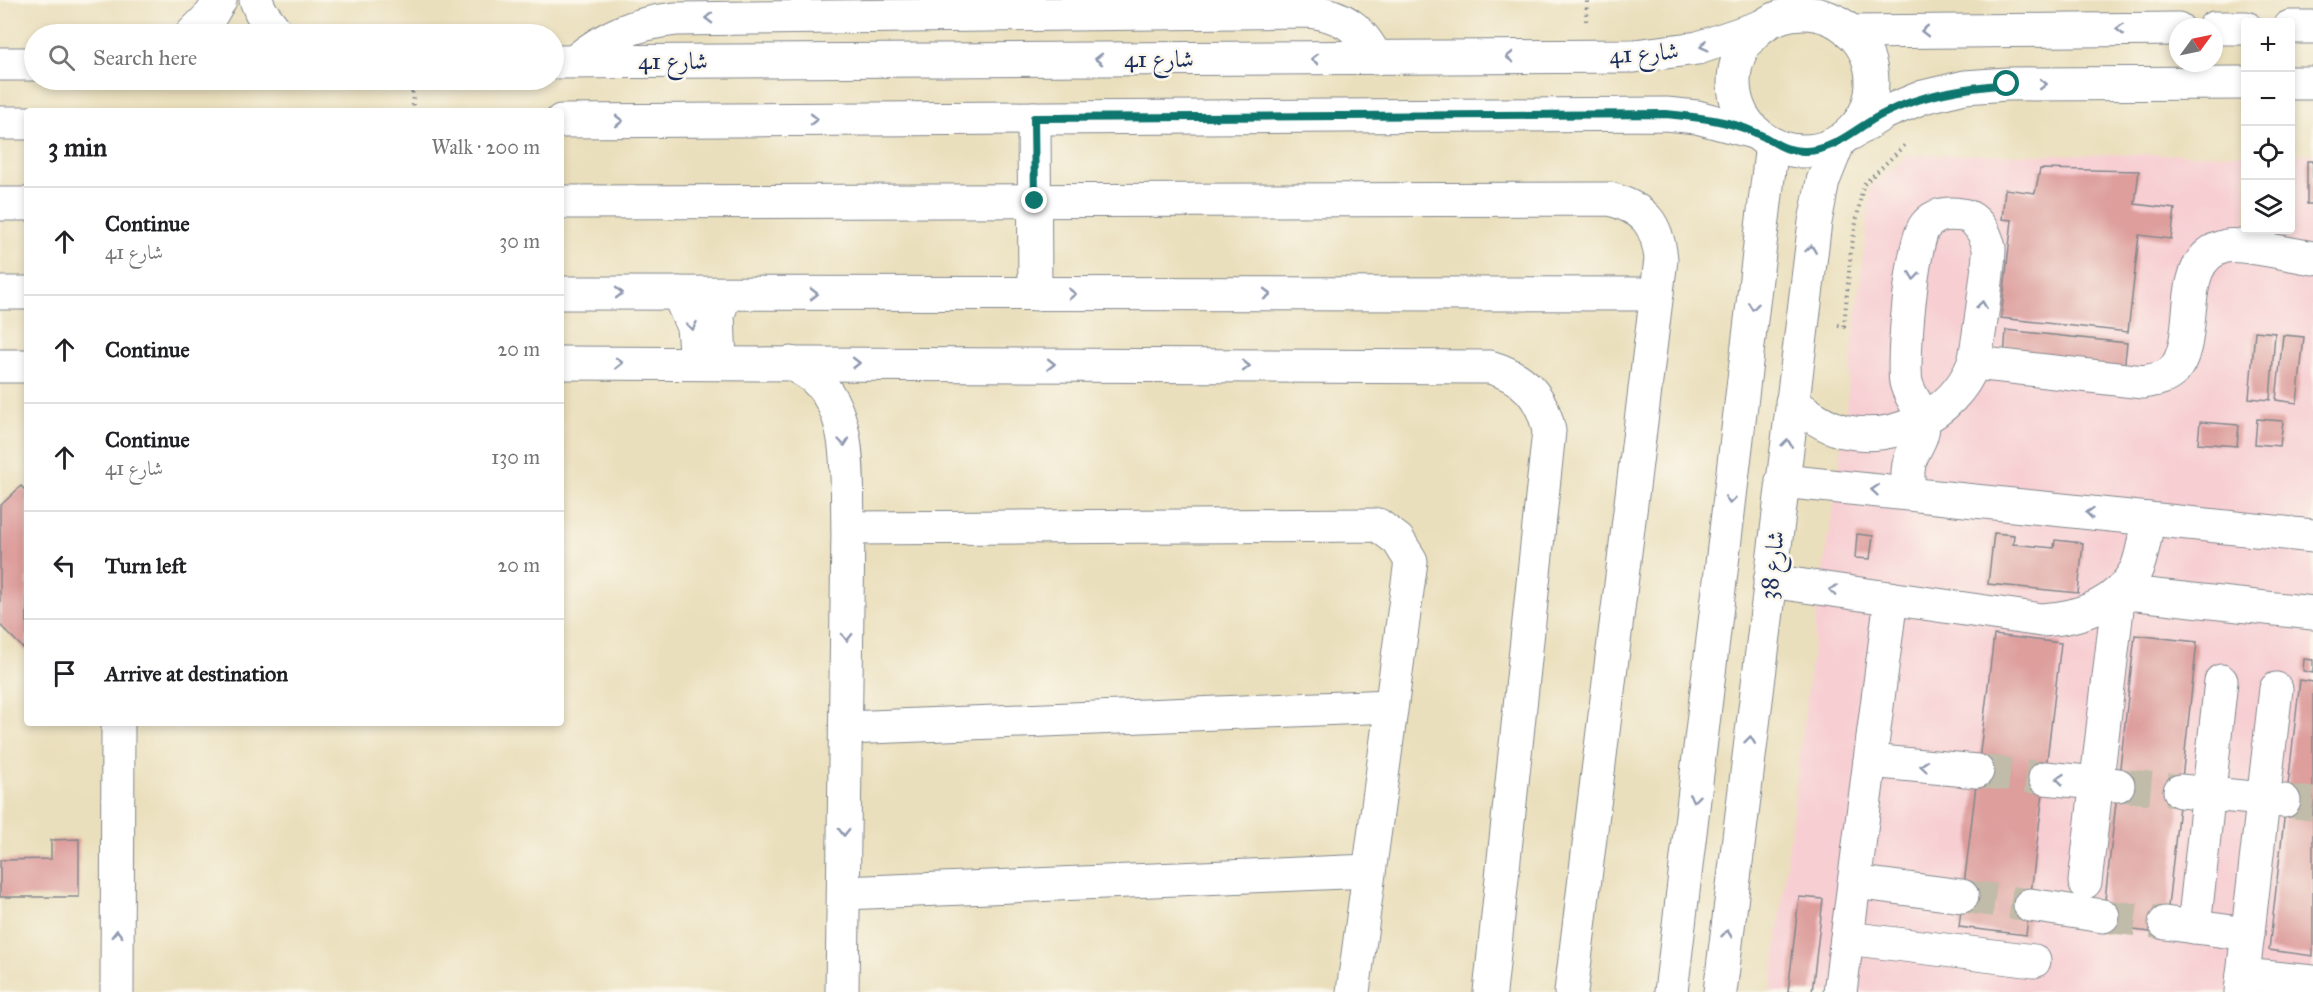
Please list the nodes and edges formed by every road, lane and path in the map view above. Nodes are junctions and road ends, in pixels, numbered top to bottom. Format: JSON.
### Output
{"nodes":[{"id":1,"x":220,"y":0,"type":"edge"},
{"id":2,"x":256,"y":0,"type":"edge"},
{"id":3,"x":202,"y":24,"type":"edge"},
{"id":4,"x":270,"y":24,"type":"edge"},
{"id":5,"x":1760,"y":27,"type":"junction"},
{"id":6,"x":2295,"y":27,"type":"edge"},
{"id":7,"x":2313,"y":27,"type":"edge"},
{"id":8,"x":2223,"y":28,"type":"edge"},
{"id":9,"x":2241,"y":28,"type":"edge"},
{"id":10,"x":2169,"y":29,"type":"edge"},
{"id":11,"x":1850,"y":32,"type":"junction"},
{"id":12,"x":1377,"y":58,"type":"junction"},
{"id":13,"x":564,"y":62,"type":"edge"},
{"id":14,"x":0,"y":64,"type":"edge"},
{"id":15,"x":24,"y":64,"type":"edge"},
{"id":16,"x":2241,"y":83,"type":"edge"},
{"id":17,"x":2295,"y":83,"type":"edge"},
{"id":18,"x":2313,"y":83,"type":"edge"},
{"id":19,"x":412,"y":90,"type":"edge"},
{"id":20,"x":413,"y":108,"type":"edge"},
{"id":21,"x":1034,"y":118,"type":"junction"},
{"id":22,"x":564,"y":121,"type":"edge"},
{"id":23,"x":0,"y":123,"type":"edge"},
{"id":24,"x":24,"y":123,"type":"edge"},
{"id":25,"x":1764,"y":138,"type":"junction"},
{"id":26,"x":1843,"y":138,"type":"junction"},
{"id":27,"x":1035,"y":201,"type":"junction"},
{"id":28,"x":564,"y":202,"type":"edge"},
{"id":29,"x":0,"y":204,"type":"edge"},
{"id":30,"x":24,"y":204,"type":"edge"},
{"id":31,"x":2313,"y":258,"type":"edge"},
{"id":32,"x":0,"y":293,"type":"edge"},
{"id":33,"x":24,"y":293,"type":"edge"},
{"id":34,"x":564,"y":293,"type":"edge"},
{"id":35,"x":678,"y":293,"type":"junction"},
{"id":36,"x":725,"y":294,"type":"junction"},
{"id":37,"x":1035,"y":294,"type":"junction"},
{"id":38,"x":1657,"y":294,"type":"junction"},
{"id":39,"x":708,"y":362,"type":"junction"},
{"id":40,"x":564,"y":363,"type":"edge"},
{"id":41,"x":790,"y":363,"type":"junction"},
{"id":42,"x":1975,"y":363,"type":"junction"},
{"id":43,"x":0,"y":366,"type":"edge"},
{"id":44,"x":24,"y":366,"type":"edge"},
{"id":45,"x":1792,"y":402,"type":"junction"},
{"id":46,"x":1923,"y":420,"type":"junction"},
{"id":47,"x":1782,"y":481,"type":"junction"},
{"id":48,"x":1909,"y":493,"type":"junction"},
{"id":49,"x":2148,"y":519,"type":"junction"},
{"id":50,"x":848,"y":528,"type":"junction"},
{"id":51,"x":2313,"y":536,"type":"edge"},
{"id":52,"x":1770,"y":582,"type":"junction"},
{"id":53,"x":2119,"y":592,"type":"junction"},
{"id":54,"x":1891,"y":598,"type":"junction"},
{"id":55,"x":2313,"y":613,"type":"edge"},
{"id":56,"x":2222,"y":681,"type":"dead end"},
{"id":57,"x":2276,"y":689,"type":"dead end"},
{"id":58,"x":1391,"y":706,"type":"junction"},
{"id":59,"x":118,"y":726,"type":"edge"},
{"id":60,"x":846,"y":728,"type":"junction"},
{"id":61,"x":1870,"y":761,"type":"junction"},
{"id":62,"x":1977,"y":771,"type":"tunnel mouth"},
{"id":63,"x":2045,"y":778,"type":"tunnel mouth"},
{"id":64,"x":2107,"y":784,"type":"junction"},
{"id":65,"x":2194,"y":792,"type":"junction"},
{"id":66,"x":2275,"y":800,"type":"junction"},
{"id":67,"x":1369,"y":871,"type":"junction"},
{"id":68,"x":1854,"y":882,"type":"junction"},
{"id":69,"x":2085,"y":882,"type":"dead end"},
{"id":70,"x":844,"y":893,"type":"junction"},
{"id":71,"x":1962,"y":896,"type":"tunnel mouth"},
{"id":72,"x":2030,"y":905,"type":"tunnel mouth"},
{"id":73,"x":2103,"y":916,"type":"tunnel mouth"},
{"id":74,"x":2248,"y":934,"type":"junction"},
{"id":75,"x":1847,"y":938,"type":"junction"},
{"id":76,"x":2034,"y":960,"type":"dead end"},
{"id":77,"x":2313,"y":982,"type":"edge"},
{"id":78,"x":2242,"y":983,"type":"edge"},
{"id":79,"x":117,"y":992,"type":"edge"},
{"id":80,"x":843,"y":992,"type":"edge"},
{"id":81,"x":1353,"y":992,"type":"edge"},
{"id":82,"x":1490,"y":992,"type":"edge"},
{"id":83,"x":1570,"y":992,"type":"edge"},
{"id":84,"x":1671,"y":992,"type":"edge"},
{"id":85,"x":1720,"y":992,"type":"edge"},
{"id":86,"x":1840,"y":992,"type":"edge"}],
"edges":[{"from":1,"to":3,"type":"street"},
{"from":2,"to":4,"type":"street"},
{"from":5,"to":11,"type":"street"},
{"from":5,"to":12,"type":"street","name":"شارع 41","one_way":true},
{"from":5,"to":25,"type":"street"},
{"from":6,"to":7,"type":"street"},
{"from":8,"to":9,"type":"street"},
{"from":10,"to":11,"type":"street","one_way":true},
{"from":11,"to":26,"type":"street"},
{"from":12,"to":13,"type":"street","name":"شارع 41","one_way":true},
{"from":12,"to":13,"type":"street","one_way":true},
{"from":14,"to":15,"type":"street"},
{"from":26,"to":16,"type":"street","one_way":true},
{"from":17,"to":18,"type":"street"},
{"from":19,"to":20,"type":"path"},
{"from":22,"to":21,"type":"street","one_way":true},
{"from":21,"to":25,"type":"street"},
{"from":21,"to":27,"type":"street"},
{"from":23,"to":24,"type":"street"},
{"from":25,"to":26,"type":"street"},
{"from":25,"to":84,"type":"street","name":"شارع 38","one_way":true},
{"from":45,"to":26,"type":"street","name":"شارع 38","one_way":true},
{"from":27,"to":28,"type":"street"},
{"from":27,"to":37,"type":"street"},
{"from":27,"to":38,"type":"street"},
{"from":29,"to":30,"type":"street"},
{"from":31,"to":42,"type":"street"},
{"from":32,"to":33,"type":"street"},
{"from":34,"to":35,"type":"street","one_way":true},
{"from":35,"to":36,"type":"street"},
{"from":35,"to":39,"type":"street","one_way":true},
{"from":36,"to":37,"type":"street","one_way":true},
{"from":36,"to":39,"type":"street"},
{"from":37,"to":38,"type":"street","one_way":true},
{"from":38,"to":83,"type":"street"},
{"from":40,"to":39,"type":"street","one_way":true},
{"from":39,"to":41,"type":"street"},
{"from":41,"to":50,"type":"street","one_way":true},
{"from":41,"to":82,"type":"street","one_way":true},
{"from":42,"to":46,"type":"street"},
{"from":42,"to":46,"type":"street","one_way":true},
{"from":43,"to":44,"type":"street"},
{"from":45,"to":46,"type":"street"},
{"from":47,"to":45,"type":"street","name":"شارع 38","one_way":true},
{"from":46,"to":48,"type":"street"},
{"from":48,"to":47,"type":"street","one_way":true},
{"from":47,"to":52,"type":"street","name":"شارع 38"},
{"from":49,"to":48,"type":"street","one_way":true},
{"from":49,"to":51,"type":"street"},
{"from":49,"to":53,"type":"street"},
{"from":50,"to":58,"type":"street"},
{"from":50,"to":60,"type":"street","one_way":true},
{"from":54,"to":52,"type":"street","one_way":true},
{"from":85,"to":52,"type":"street","name":"شارع 38","one_way":true},
{"from":53,"to":54,"type":"street"},
{"from":53,"to":55,"type":"street"},
{"from":53,"to":64,"type":"street"},
{"from":54,"to":61,"type":"street"},
{"from":56,"to":65,"type":"street"},
{"from":57,"to":66,"type":"street"},
{"from":58,"to":60,"type":"street"},
{"from":58,"to":67,"type":"street"},
{"from":79,"to":59,"type":"street","one_way":true},
{"from":60,"to":70,"type":"street","one_way":true},
{"from":62,"to":61,"type":"street","one_way":true},
{"from":61,"to":68,"type":"street"},
{"from":64,"to":63,"type":"street","one_way":true},
{"from":64,"to":69,"type":"street"},
{"from":65,"to":66,"type":"street"},
{"from":65,"to":74,"type":"street"},
{"from":66,"to":74,"type":"street"},
{"from":67,"to":70,"type":"street"},
{"from":67,"to":81,"type":"street"},
{"from":68,"to":71,"type":"street"},
{"from":68,"to":75,"type":"street"},
{"from":70,"to":80,"type":"street"},
{"from":72,"to":73,"type":"street"},
{"from":74,"to":78,"type":"street"},
{"from":75,"to":76,"type":"street"},
{"from":75,"to":86,"type":"street"},
{"from":77,"to":78,"type":"street"}]}
